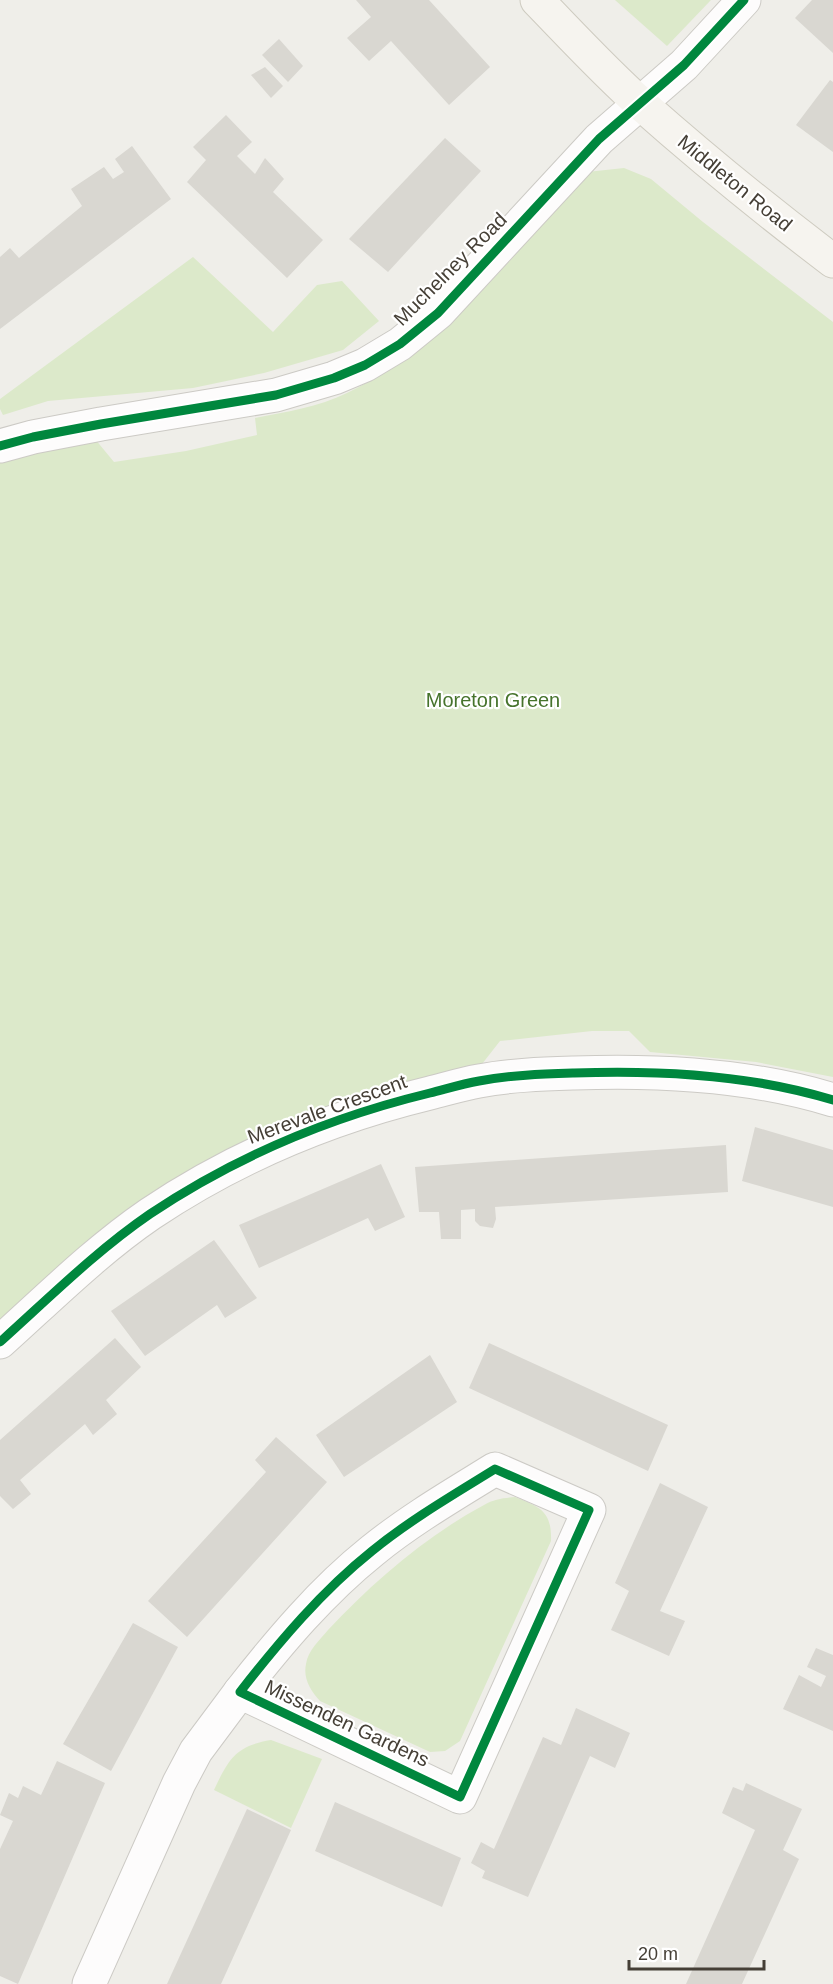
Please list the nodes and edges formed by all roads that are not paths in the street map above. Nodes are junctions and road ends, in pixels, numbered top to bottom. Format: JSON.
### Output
{"nodes":[{"id":1,"x":537,"y":0,"type":"edge"},
{"id":2,"x":744,"y":0,"type":"edge"},
{"id":3,"x":640,"y":103,"type":"junction"},
{"id":4,"x":833,"y":261,"type":"edge"},
{"id":5,"x":0,"y":446,"type":"edge"},
{"id":6,"x":833,"y":1100,"type":"edge"},
{"id":7,"x":0,"y":1342,"type":"edge"},
{"id":8,"x":240,"y":1692,"type":"junction"},
{"id":9,"x":89,"y":1984,"type":"edge"}],
"edges":[{"from":1,"to":3,"type":"street","name":"Middleton Road"},
{"from":2,"to":3,"type":"street"},
{"from":3,"to":4,"type":"street","name":"Middleton Road"},
{"from":3,"to":5,"type":"street","name":"Muchelney Road"},
{"from":6,"to":7,"type":"street","name":"Merevale Crescent"},
{"from":8,"to":8,"type":"street","name":"Missenden Gardens"},
{"from":8,"to":9,"type":"street","name":"Missenden Gardens"}]}
